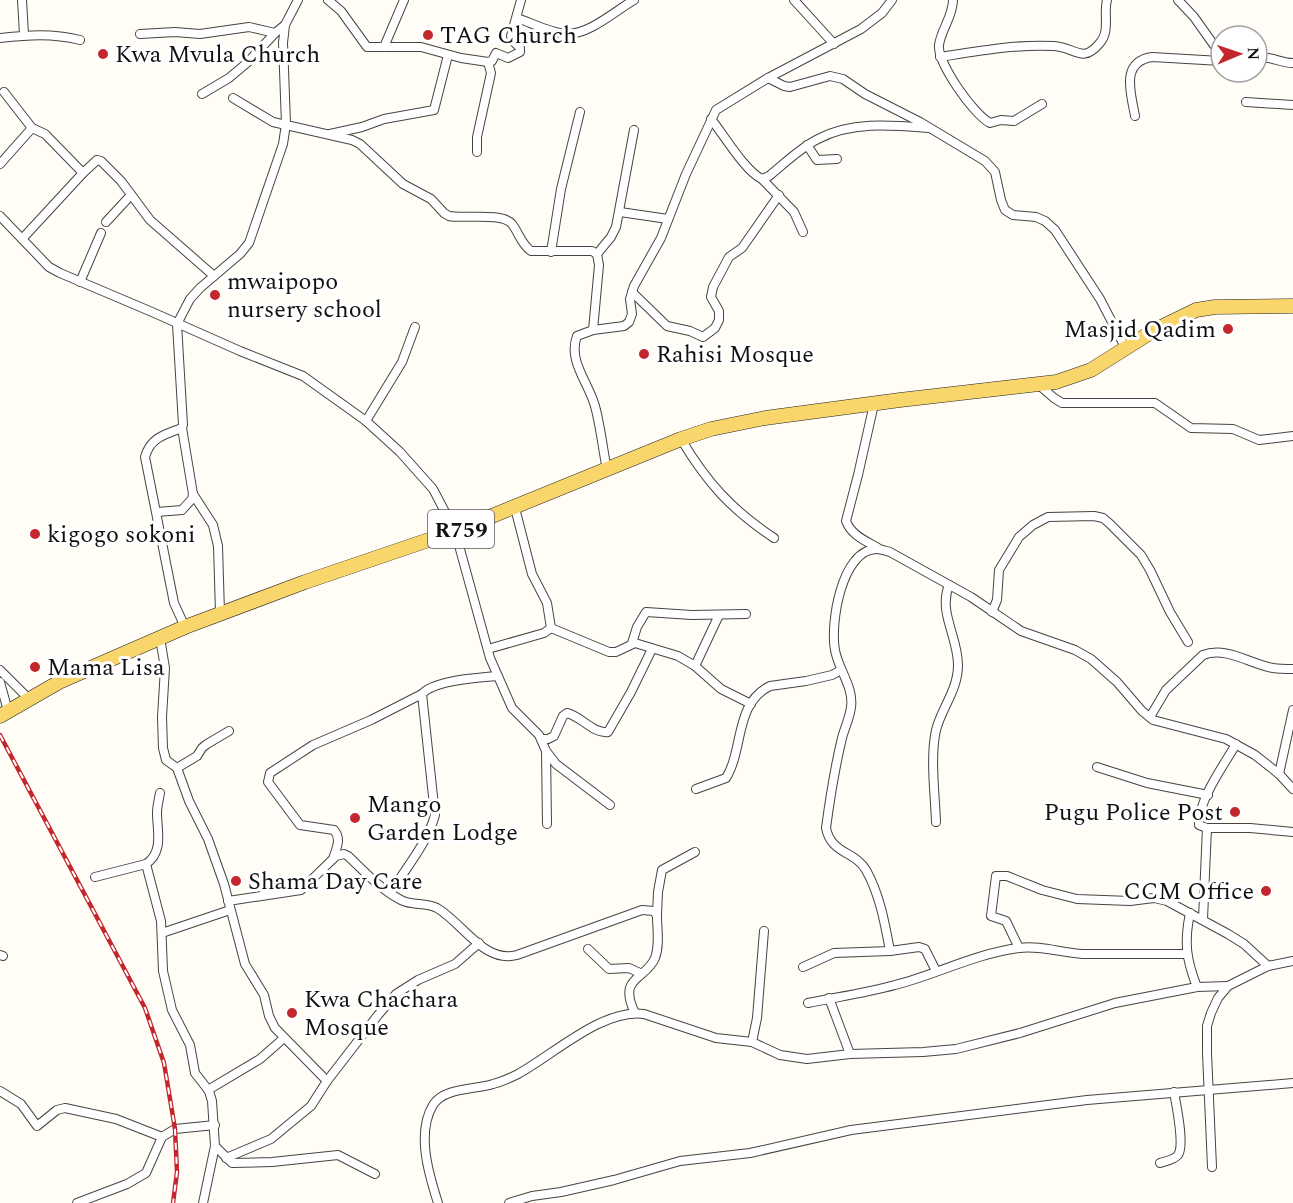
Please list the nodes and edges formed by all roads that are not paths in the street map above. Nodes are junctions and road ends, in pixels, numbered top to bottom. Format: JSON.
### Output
{"nodes":[{"id":1,"x":22,"y":0,"type":"edge"},
{"id":2,"x":298,"y":0,"type":"edge"},
{"id":3,"x":328,"y":0,"type":"edge"},
{"id":4,"x":404,"y":0,"type":"edge"},
{"id":5,"x":521,"y":0,"type":"edge"},
{"id":6,"x":634,"y":0,"type":"edge"},
{"id":7,"x":794,"y":0,"type":"edge"},
{"id":8,"x":892,"y":0,"type":"edge"},
{"id":9,"x":953,"y":0,"type":"edge"},
{"id":10,"x":1107,"y":0,"type":"edge"},
{"id":11,"x":1178,"y":0,"type":"edge"},
{"id":12,"x":517,"y":18,"type":"junction"},
{"id":13,"x":285,"y":25,"type":"junction"},
{"id":14,"x":275,"y":33,"type":"junction"},
{"id":15,"x":24,"y":34,"type":"junction"},
{"id":16,"x":140,"y":34,"type":"dead end"},
{"id":17,"x":1209,"y":38,"type":"edge"},
{"id":18,"x":1,"y":39,"type":"edge"},
{"id":19,"x":80,"y":40,"type":"dead end"},
{"id":20,"x":834,"y":44,"type":"junction"},
{"id":21,"x":384,"y":47,"type":"junction"},
{"id":22,"x":448,"y":55,"type":"junction"},
{"id":23,"x":940,"y":57,"type":"junction"},
{"id":24,"x":1269,"y":57,"type":"edge"},
{"id":25,"x":1209,"y":61,"type":"edge"},
{"id":26,"x":488,"y":62,"type":"junction"},
{"id":27,"x":1293,"y":63,"type":"edge"},
{"id":28,"x":768,"y":78,"type":"junction"},
{"id":29,"x":4,"y":92,"type":"dead end"},
{"id":30,"x":202,"y":94,"type":"dead end"},
{"id":31,"x":233,"y":98,"type":"dead end"},
{"id":32,"x":1246,"y":102,"type":"dead end"},
{"id":33,"x":1042,"y":104,"type":"dead end"},
{"id":34,"x":1293,"y":105,"type":"edge"},
{"id":35,"x":580,"y":112,"type":"dead end"},
{"id":36,"x":1135,"y":116,"type":"dead end"},
{"id":37,"x":711,"y":119,"type":"junction"},
{"id":38,"x":286,"y":124,"type":"junction"},
{"id":39,"x":32,"y":128,"type":"junction"},
{"id":40,"x":931,"y":128,"type":"junction"},
{"id":41,"x":634,"y":130,"type":"dead end"},
{"id":42,"x":325,"y":135,"type":"junction"},
{"id":43,"x":807,"y":145,"type":"junction"},
{"id":44,"x":477,"y":152,"type":"dead end"},
{"id":45,"x":837,"y":159,"type":"dead end"},
{"id":46,"x":0,"y":164,"type":"edge"},
{"id":47,"x":83,"y":173,"type":"junction"},
{"id":48,"x":762,"y":178,"type":"junction"},
{"id":49,"x":131,"y":195,"type":"junction"},
{"id":50,"x":778,"y":195,"type":"junction"},
{"id":51,"x":620,"y":212,"type":"junction"},
{"id":52,"x":0,"y":216,"type":"edge"},
{"id":53,"x":668,"y":219,"type":"junction"},
{"id":54,"x":106,"y":222,"type":"dead end"},
{"id":55,"x":803,"y":232,"type":"dead end"},
{"id":56,"x":101,"y":233,"type":"dead end"},
{"id":57,"x":22,"y":239,"type":"junction"},
{"id":58,"x":551,"y":252,"type":"junction"},
{"id":59,"x":597,"y":254,"type":"junction"},
{"id":60,"x":214,"y":276,"type":"junction"},
{"id":61,"x":80,"y":282,"type":"junction"},
{"id":62,"x":632,"y":292,"type":"junction"},
{"id":63,"x":1293,"y":306,"type":"edge"},
{"id":64,"x":177,"y":324,"type":"junction"},
{"id":65,"x":415,"y":327,"type":"dead end"},
{"id":66,"x":593,"y":330,"type":"junction"},
{"id":67,"x":1126,"y":350,"type":"junction"},
{"id":68,"x":1039,"y":385,"type":"junction"},
{"id":69,"x":874,"y":404,"type":"junction"},
{"id":70,"x":366,"y":421,"type":"junction"},
{"id":71,"x":182,"y":428,"type":"junction"},
{"id":72,"x":1293,"y":436,"type":"edge"},
{"id":73,"x":681,"y":439,"type":"junction"},
{"id":74,"x":607,"y":470,"type":"junction"},
{"id":75,"x":194,"y":494,"type":"junction"},
{"id":76,"x":515,"y":508,"type":"junction"},
{"id":77,"x":157,"y":512,"type":"junction"},
{"id":78,"x":455,"y":531,"type":"junction"},
{"id":79,"x":774,"y":538,"type":"dead end"},
{"id":80,"x":878,"y":548,"type":"junction"},
{"id":81,"x":950,"y":585,"type":"junction"},
{"id":82,"x":992,"y":612,"type":"junction"},
{"id":83,"x":220,"y":613,"type":"junction"},
{"id":84,"x":746,"y":614,"type":"dead end"},
{"id":85,"x":719,"y":615,"type":"junction"},
{"id":86,"x":185,"y":627,"type":"junction"},
{"id":87,"x":551,"y":628,"type":"junction"},
{"id":88,"x":160,"y":638,"type":"junction"},
{"id":89,"x":1188,"y":642,"type":"dead end"},
{"id":90,"x":632,"y":643,"type":"junction"},
{"id":91,"x":488,"y":649,"type":"junction"},
{"id":92,"x":652,"y":649,"type":"junction"},
{"id":93,"x":695,"y":666,"type":"junction"},
{"id":94,"x":1293,"y":669,"type":"edge"},
{"id":95,"x":0,"y":670,"type":"edge"},
{"id":96,"x":841,"y":670,"type":"junction"},
{"id":97,"x":497,"y":676,"type":"junction"},
{"id":98,"x":0,"y":682,"type":"edge"},
{"id":99,"x":422,"y":694,"type":"junction"},
{"id":100,"x":29,"y":699,"type":"junction"},
{"id":101,"x":751,"y":704,"type":"junction"},
{"id":102,"x":1293,"y":710,"type":"edge"},
{"id":103,"x":4,"y":713,"type":"edge"},
{"id":104,"x":1150,"y":717,"type":"junction"},
{"id":105,"x":229,"y":731,"type":"dead end"},
{"id":106,"x":542,"y":738,"type":"junction"},
{"id":107,"x":1236,"y":744,"type":"junction"},
{"id":108,"x":546,"y":751,"type":"junction"},
{"id":109,"x":1097,"y":767,"type":"dead end"},
{"id":110,"x":177,"y":768,"type":"junction"},
{"id":111,"x":1279,"y":774,"type":"junction"},
{"id":112,"x":696,"y":789,"type":"dead end"},
{"id":113,"x":1293,"y":789,"type":"edge"},
{"id":114,"x":160,"y":793,"type":"dead end"},
{"id":115,"x":1208,"y":795,"type":"junction"},
{"id":116,"x":610,"y":805,"type":"dead end"},
{"id":117,"x":936,"y":822,"type":"dead end"},
{"id":118,"x":547,"y":824,"type":"dead end"},
{"id":119,"x":1207,"y":828,"type":"junction"},
{"id":120,"x":1293,"y":832,"type":"edge"},
{"id":121,"x":695,"y":852,"type":"dead end"},
{"id":122,"x":333,"y":859,"type":"junction"},
{"id":123,"x":146,"y":864,"type":"junction"},
{"id":124,"x":95,"y":877,"type":"dead end"},
{"id":125,"x":391,"y":892,"type":"junction"},
{"id":126,"x":229,"y":905,"type":"junction"},
{"id":127,"x":1190,"y":913,"type":"junction"},
{"id":128,"x":657,"y":916,"type":"junction"},
{"id":129,"x":1203,"y":918,"type":"junction"},
{"id":130,"x":765,"y":931,"type":"dead end"},
{"id":131,"x":162,"y":933,"type":"junction"},
{"id":132,"x":479,"y":943,"type":"junction"},
{"id":133,"x":1019,"y":948,"type":"junction"},
{"id":134,"x":588,"y":950,"type":"dead end"},
{"id":135,"x":890,"y":951,"type":"junction"},
{"id":136,"x":1186,"y":954,"type":"junction"},
{"id":137,"x":1293,"y":961,"type":"edge"},
{"id":138,"x":1268,"y":966,"type":"junction"},
{"id":139,"x":803,"y":967,"type":"dead end"},
{"id":140,"x":936,"y":971,"type":"junction"},
{"id":141,"x":640,"y":973,"type":"junction"},
{"id":142,"x":1228,"y":986,"type":"junction"},
{"id":143,"x":1197,"y":987,"type":"junction"},
{"id":144,"x":829,"y":998,"type":"junction"},
{"id":145,"x":808,"y":1003,"type":"dead end"},
{"id":146,"x":635,"y":1013,"type":"junction"},
{"id":147,"x":284,"y":1038,"type":"junction"},
{"id":148,"x":752,"y":1042,"type":"junction"},
{"id":149,"x":850,"y":1054,"type":"junction"},
{"id":150,"x":327,"y":1081,"type":"junction"},
{"id":151,"x":1293,"y":1083,"type":"edge"},
{"id":152,"x":208,"y":1090,"type":"junction"},
{"id":153,"x":1207,"y":1090,"type":"junction"},
{"id":154,"x":0,"y":1091,"type":"edge"},
{"id":155,"x":1174,"y":1092,"type":"junction"},
{"id":156,"x":214,"y":1125,"type":"junction"},
{"id":157,"x":162,"y":1137,"type":"junction"},
{"id":158,"x":215,"y":1146,"type":"junction"},
{"id":159,"x":226,"y":1158,"type":"junction"},
{"id":160,"x":1160,"y":1163,"type":"dead end"},
{"id":161,"x":1212,"y":1167,"type":"dead end"},
{"id":162,"x":375,"y":1174,"type":"dead end"},
{"id":163,"x":77,"y":1203,"type":"edge"},
{"id":164,"x":202,"y":1203,"type":"edge"},
{"id":165,"x":438,"y":1203,"type":"edge"},
{"id":166,"x":509,"y":1203,"type":"edge"}],
"edges":[{"from":1,"to":15,"type":"street"},
{"from":2,"to":13,"type":"street"},
{"from":3,"to":21,"type":"street"},
{"from":4,"to":21,"type":"street"},
{"from":5,"to":12,"type":"street"},
{"from":6,"to":12,"type":"street"},
{"from":7,"to":20,"type":"street"},
{"from":8,"to":20,"type":"street"},
{"from":9,"to":23,"type":"street"},
{"from":10,"to":23,"type":"street"},
{"from":11,"to":17,"type":"street"},
{"from":12,"to":26,"type":"street"},
{"from":13,"to":14,"type":"street"},
{"from":13,"to":38,"type":"street"},
{"from":14,"to":16,"type":"street"},
{"from":14,"to":30,"type":"street"},
{"from":15,"to":18,"type":"street"},
{"from":15,"to":19,"type":"street"},
{"from":20,"to":28,"type":"street"},
{"from":21,"to":22,"type":"street"},
{"from":22,"to":26,"type":"street"},
{"from":22,"to":42,"type":"street"},
{"from":23,"to":33,"type":"street"},
{"from":24,"to":27,"type":"street"},
{"from":25,"to":36,"type":"street"},
{"from":26,"to":44,"type":"street"},
{"from":28,"to":37,"type":"street"},
{"from":28,"to":40,"type":"street"},
{"from":29,"to":39,"type":"street"},
{"from":31,"to":38,"type":"street"},
{"from":32,"to":34,"type":"street"},
{"from":35,"to":58,"type":"street"},
{"from":37,"to":48,"type":"street"},
{"from":37,"to":53,"type":"street"},
{"from":38,"to":42,"type":"street"},
{"from":38,"to":60,"type":"street"},
{"from":39,"to":46,"type":"street"},
{"from":39,"to":47,"type":"street"},
{"from":40,"to":43,"type":"street"},
{"from":40,"to":67,"type":"street"},
{"from":41,"to":51,"type":"street"},
{"from":42,"to":58,"type":"street"},
{"from":43,"to":45,"type":"street"},
{"from":43,"to":48,"type":"street"},
{"from":47,"to":49,"type":"street"},
{"from":47,"to":57,"type":"street"},
{"from":48,"to":50,"type":"street"},
{"from":49,"to":54,"type":"street"},
{"from":49,"to":60,"type":"street"},
{"from":50,"to":55,"type":"street"},
{"from":50,"to":62,"type":"street"},
{"from":51,"to":53,"type":"street"},
{"from":51,"to":59,"type":"street"},
{"from":52,"to":57,"type":"street"},
{"from":53,"to":62,"type":"street"},
{"from":56,"to":61,"type":"street"},
{"from":57,"to":61,"type":"street"},
{"from":58,"to":59,"type":"street"},
{"from":59,"to":66,"type":"street"},
{"from":60,"to":64,"type":"street"},
{"from":61,"to":64,"type":"street"},
{"from":62,"to":66,"type":"street"},
{"from":63,"to":67,"type":"main road","number":"R759"},
{"from":64,"to":70,"type":"street"},
{"from":64,"to":71,"type":"street"},
{"from":65,"to":70,"type":"street"},
{"from":66,"to":74,"type":"street"},
{"from":67,"to":68,"type":"main road","number":"R759"},
{"from":68,"to":69,"type":"main road","number":"R759"},
{"from":68,"to":72,"type":"street"},
{"from":69,"to":73,"type":"main road","number":"R759"},
{"from":69,"to":80,"type":"street"},
{"from":70,"to":78,"type":"street"},
{"from":71,"to":75,"type":"street"},
{"from":71,"to":77,"type":"street"},
{"from":73,"to":74,"type":"main road","number":"R759"},
{"from":73,"to":79,"type":"street"},
{"from":74,"to":76,"type":"main road","number":"R759"},
{"from":75,"to":77,"type":"street"},
{"from":75,"to":83,"type":"street"},
{"from":76,"to":78,"type":"main road","number":"R759"},
{"from":76,"to":87,"type":"street"},
{"from":77,"to":86,"type":"street"},
{"from":78,"to":83,"type":"main road","number":"R759"},
{"from":78,"to":91,"type":"street"},
{"from":80,"to":81,"type":"street"},
{"from":80,"to":96,"type":"street"},
{"from":81,"to":82,"type":"street"},
{"from":81,"to":117,"type":"street"},
{"from":82,"to":89,"type":"street"},
{"from":82,"to":104,"type":"street"},
{"from":83,"to":86,"type":"main road","number":"R759"},
{"from":84,"to":85,"type":"street"},
{"from":85,"to":90,"type":"street"},
{"from":85,"to":93,"type":"street"},
{"from":86,"to":88,"type":"main road","number":"R759"},
{"from":87,"to":90,"type":"street"},
{"from":87,"to":91,"type":"street"},
{"from":88,"to":100,"type":"main road","number":"R759"},
{"from":88,"to":110,"type":"street"},
{"from":90,"to":92,"type":"street"},
{"from":91,"to":97,"type":"street"},
{"from":92,"to":93,"type":"street"},
{"from":92,"to":106,"type":"street"},
{"from":93,"to":101,"type":"street"},
{"from":94,"to":104,"type":"street"},
{"from":95,"to":100,"type":"street"},
{"from":96,"to":101,"type":"street"},
{"from":96,"to":135,"type":"street"},
{"from":97,"to":99,"type":"street"},
{"from":97,"to":106,"type":"street"},
{"from":98,"to":103,"type":"street"},
{"from":99,"to":122,"type":"street"},
{"from":99,"to":125,"type":"street"},
{"from":100,"to":103,"type":"main road","number":"R759"},
{"from":101,"to":112,"type":"street"},
{"from":102,"to":111,"type":"street"},
{"from":104,"to":107,"type":"street"},
{"from":105,"to":110,"type":"street"},
{"from":106,"to":108,"type":"street"},
{"from":107,"to":111,"type":"street"},
{"from":107,"to":115,"type":"street"},
{"from":108,"to":116,"type":"street"},
{"from":108,"to":118,"type":"street"},
{"from":109,"to":115,"type":"street"},
{"from":110,"to":126,"type":"street"},
{"from":111,"to":113,"type":"street"},
{"from":114,"to":123,"type":"street"},
{"from":115,"to":119,"type":"street"},
{"from":119,"to":120,"type":"street"},
{"from":119,"to":129,"type":"street"},
{"from":121,"to":128,"type":"street"},
{"from":122,"to":125,"type":"street"},
{"from":122,"to":126,"type":"street"},
{"from":123,"to":124,"type":"street"},
{"from":123,"to":131,"type":"street"},
{"from":125,"to":132,"type":"street"},
{"from":126,"to":131,"type":"street"},
{"from":126,"to":147,"type":"street"},
{"from":127,"to":129,"type":"street"},
{"from":127,"to":133,"type":"street"},
{"from":127,"to":136,"type":"street"},
{"from":128,"to":132,"type":"street"},
{"from":128,"to":141,"type":"street"},
{"from":129,"to":138,"type":"street"},
{"from":130,"to":148,"type":"street"},
{"from":131,"to":152,"type":"street"},
{"from":132,"to":150,"type":"street"},
{"from":133,"to":136,"type":"street"},
{"from":133,"to":140,"type":"street"},
{"from":134,"to":141,"type":"street"},
{"from":135,"to":139,"type":"street"},
{"from":135,"to":140,"type":"street"},
{"from":136,"to":143,"type":"street"},
{"from":137,"to":138,"type":"street"},
{"from":138,"to":142,"type":"street"},
{"from":140,"to":144,"type":"street"},
{"from":141,"to":146,"type":"street"},
{"from":142,"to":143,"type":"street"},
{"from":142,"to":153,"type":"street"},
{"from":143,"to":149,"type":"street"},
{"from":144,"to":145,"type":"street"},
{"from":144,"to":149,"type":"street"},
{"from":146,"to":148,"type":"street"},
{"from":146,"to":165,"type":"street"},
{"from":147,"to":150,"type":"street"},
{"from":147,"to":152,"type":"street"},
{"from":148,"to":149,"type":"street"},
{"from":150,"to":159,"type":"street"},
{"from":151,"to":153,"type":"street"},
{"from":152,"to":156,"type":"street"},
{"from":153,"to":155,"type":"street"},
{"from":153,"to":161,"type":"street"},
{"from":154,"to":157,"type":"street"},
{"from":155,"to":160,"type":"street"},
{"from":155,"to":166,"type":"street"},
{"from":156,"to":157,"type":"street"},
{"from":156,"to":158,"type":"street"},
{"from":157,"to":163,"type":"street"},
{"from":158,"to":159,"type":"street"},
{"from":158,"to":164,"type":"street"},
{"from":159,"to":162,"type":"street"}]}
